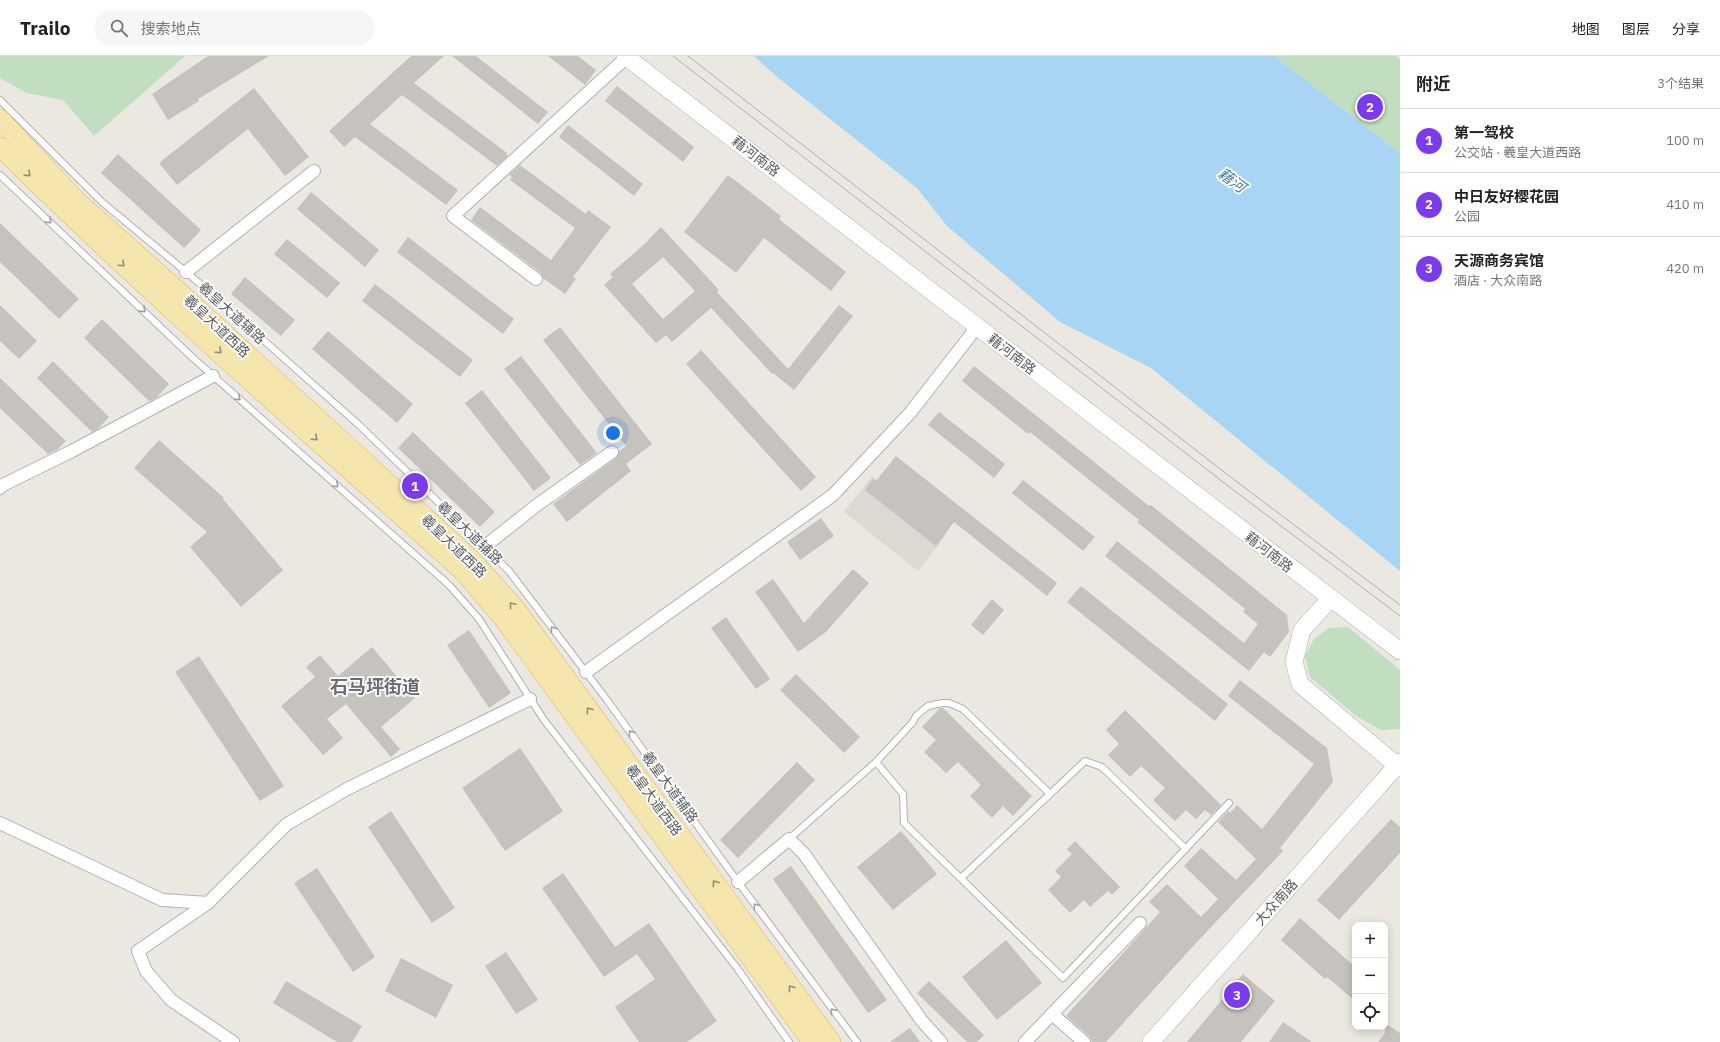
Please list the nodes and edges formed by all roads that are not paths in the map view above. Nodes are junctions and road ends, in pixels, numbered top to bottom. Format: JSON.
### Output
{"nodes":[{"id":1,"x":626,"y":56,"type":"edge"},
{"id":2,"x":0,"y":100,"type":"edge"},
{"id":3,"x":0,"y":119,"type":"edge"},
{"id":4,"x":0,"y":147,"type":"edge"},
{"id":5,"x":314,"y":171,"type":"dead end"},
{"id":6,"x":0,"y":175,"type":"edge"},
{"id":7,"x":186,"y":272,"type":"junction"},
{"id":8,"x":536,"y":279,"type":"dead end"},
{"id":9,"x":977,"y":327,"type":"junction"},
{"id":10,"x":213,"y":376,"type":"junction"},
{"id":11,"x":612,"y":452,"type":"dead end"},
{"id":12,"x":0,"y":488,"type":"edge"},
{"id":13,"x":484,"y":547,"type":"junction"},
{"id":14,"x":1330,"y":599,"type":"junction"},
{"id":15,"x":1400,"y":651,"type":"edge"},
{"id":16,"x":586,"y":672,"type":"junction"},
{"id":17,"x":530,"y":699,"type":"junction"},
{"id":18,"x":876,"y":762,"type":"junction"},
{"id":19,"x":1399,"y":765,"type":"edge"},
{"id":20,"x":1050,"y":794,"type":"junction"},
{"id":21,"x":1228,"y":803,"type":"dead end"},
{"id":22,"x":0,"y":823,"type":"edge"},
{"id":23,"x":789,"y":839,"type":"junction"},
{"id":24,"x":1186,"y":849,"type":"junction"},
{"id":25,"x":961,"y":878,"type":"junction"},
{"id":26,"x":738,"y":882,"type":"junction"},
{"id":27,"x":208,"y":904,"type":"junction"},
{"id":28,"x":1140,"y":923,"type":"dead end"},
{"id":29,"x":1052,"y":1014,"type":"junction"},
{"id":30,"x":233,"y":1042,"type":"edge"},
{"id":31,"x":789,"y":1042,"type":"edge"},
{"id":32,"x":812,"y":1042,"type":"edge"},
{"id":33,"x":831,"y":1042,"type":"edge"},
{"id":34,"x":857,"y":1042,"type":"edge"},
{"id":35,"x":941,"y":1042,"type":"edge"},
{"id":36,"x":1026,"y":1042,"type":"edge"},
{"id":37,"x":1084,"y":1042,"type":"edge"},
{"id":38,"x":1151,"y":1042,"type":"edge"}],
"edges":[{"from":1,"to":8,"type":"street"},
{"from":1,"to":9,"type":"main road","name":"藉河南路"},
{"from":2,"to":7,"type":"lane","name":"羲皇大道辅路"},
{"from":33,"to":3,"type":"main road","name":"羲皇大道西路","one_way":true},
{"from":4,"to":32,"type":"main road","name":"羲皇大道西路","one_way":true},
{"from":5,"to":7,"type":"street"},
{"from":6,"to":10,"type":"lane","one_way":true},
{"from":7,"to":13,"type":"lane","name":"羲皇大道辅路"},
{"from":9,"to":14,"type":"main road","name":"藉河南路"},
{"from":9,"to":16,"type":"street"},
{"from":10,"to":12,"type":"street"},
{"from":10,"to":17,"type":"lane","one_way":true},
{"from":11,"to":13,"type":"street"},
{"from":16,"to":13,"type":"lane","name":"羲皇大道辅路","one_way":true},
{"from":14,"to":15,"type":"main road","name":"藉河南路"},
{"from":14,"to":19,"type":"main road"},
{"from":26,"to":16,"type":"lane","name":"羲皇大道辅路","one_way":true},
{"from":17,"to":27,"type":"street"},
{"from":17,"to":31,"type":"lane"},
{"from":18,"to":20,"type":"lane"},
{"from":18,"to":23,"type":"lane"},
{"from":18,"to":25,"type":"lane"},
{"from":19,"to":38,"type":"main road","name":"大众南路"},
{"from":20,"to":24,"type":"lane"},
{"from":20,"to":25,"type":"lane"},
{"from":21,"to":24,"type":"lane"},
{"from":22,"to":27,"type":"street"},
{"from":23,"to":26,"type":"street"},
{"from":23,"to":35,"type":"street"},
{"from":24,"to":25,"type":"lane"},
{"from":34,"to":26,"type":"lane","name":"羲皇大道辅路","one_way":true},
{"from":27,"to":30,"type":"street"},
{"from":28,"to":29,"type":"street"},
{"from":29,"to":36,"type":"street"},
{"from":29,"to":37,"type":"street"}]}
